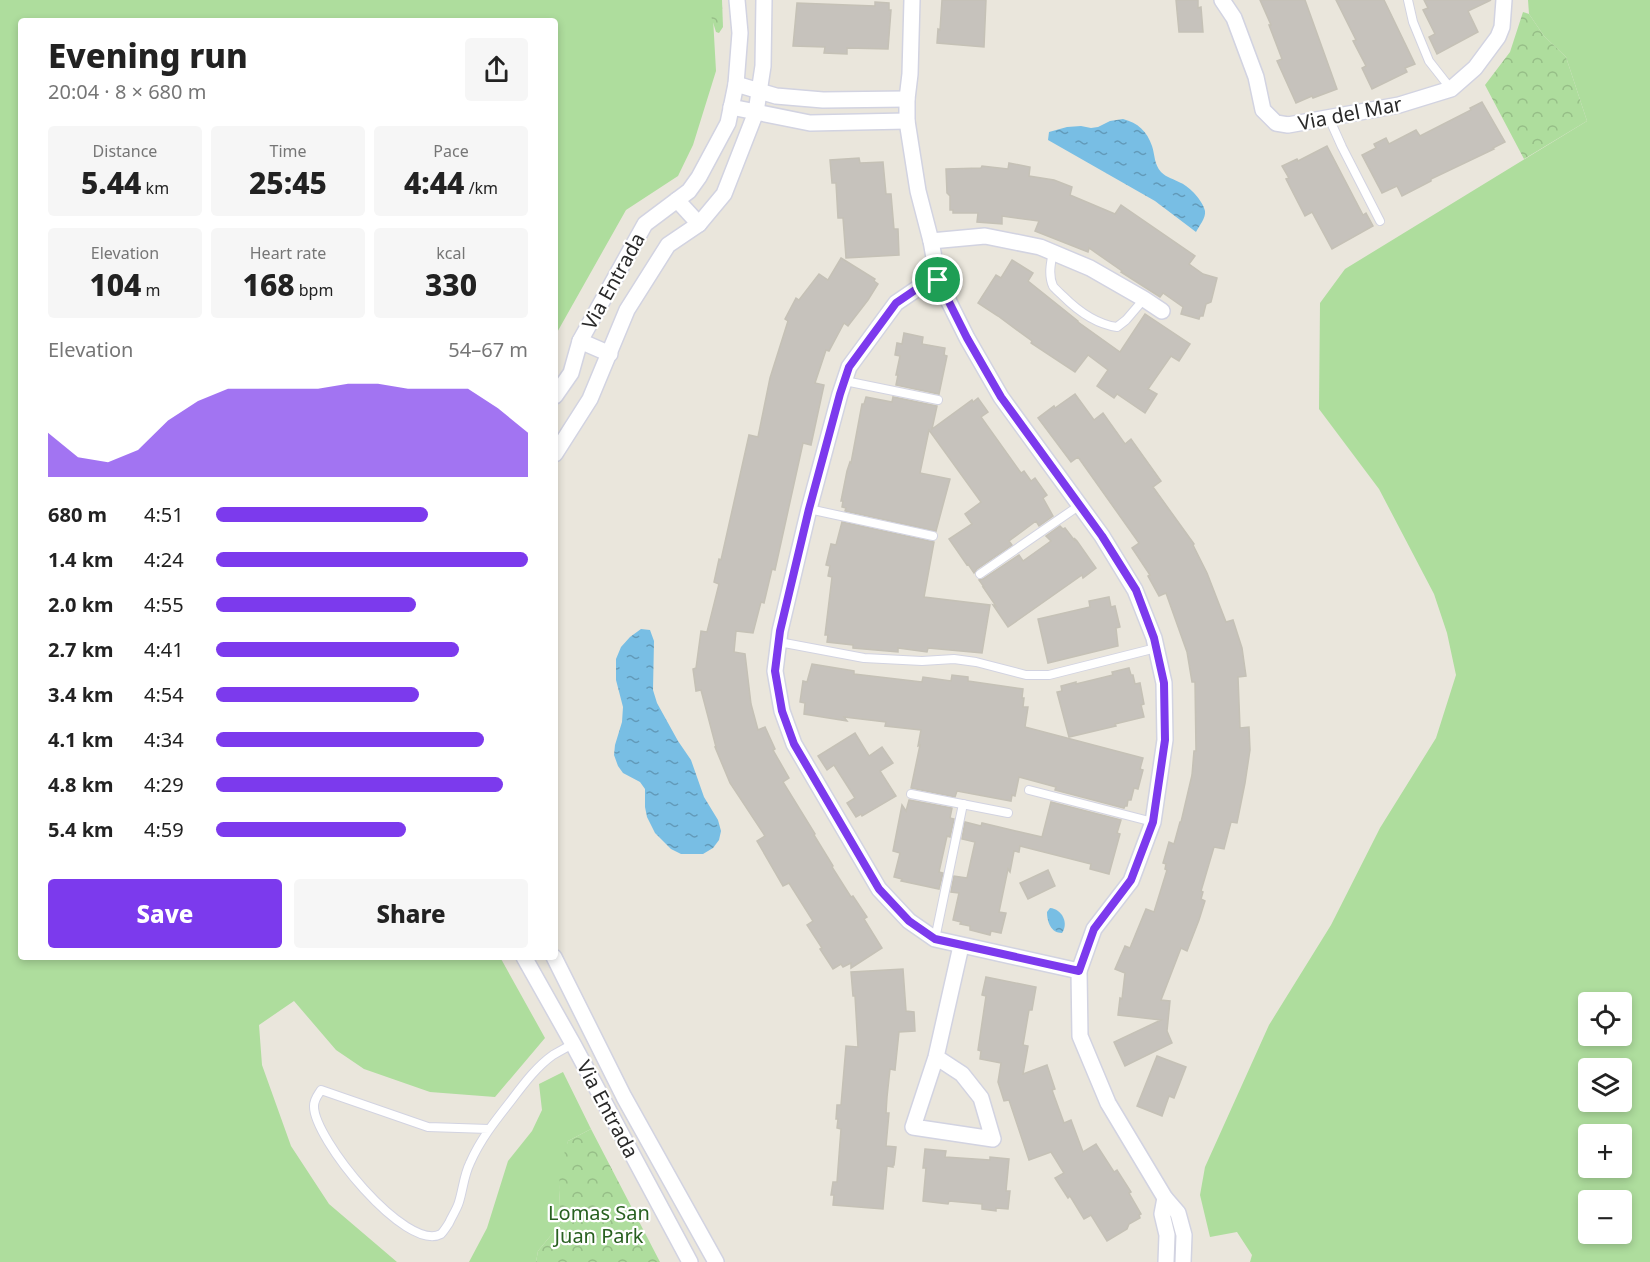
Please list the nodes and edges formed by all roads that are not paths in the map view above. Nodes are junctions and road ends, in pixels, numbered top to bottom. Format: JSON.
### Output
{"nodes":[{"id":1,"x":737,"y":0,"type":"edge"},
{"id":2,"x":764,"y":0,"type":"edge"},
{"id":3,"x":912,"y":0,"type":"edge"},
{"id":4,"x":1222,"y":0,"type":"edge"},
{"id":5,"x":1408,"y":0,"type":"edge"},
{"id":6,"x":1504,"y":0,"type":"edge"},
{"id":7,"x":736,"y":84,"type":"junction"},
{"id":8,"x":1451,"y":89,"type":"junction"},
{"id":9,"x":758,"y":90,"type":"junction"},
{"id":10,"x":907,"y":99,"type":"junction"},
{"id":11,"x":731,"y":107,"type":"junction"},
{"id":12,"x":756,"y":112,"type":"junction"},
{"id":13,"x":1329,"y":118,"type":"junction"},
{"id":14,"x":907,"y":121,"type":"junction"},
{"id":15,"x":677,"y":200,"type":"junction"},
{"id":16,"x":1380,"y":221,"type":"dead end"},
{"id":17,"x":699,"y":224,"type":"junction"},
{"id":18,"x":931,"y":241,"type":"junction"},
{"id":19,"x":1053,"y":251,"type":"junction"},
{"id":20,"x":938,"y":280,"type":"junction"},
{"id":21,"x":1144,"y":299,"type":"junction"},
{"id":22,"x":1162,"y":311,"type":"dead end"},
{"id":23,"x":580,"y":341,"type":"junction"},
{"id":24,"x":610,"y":354,"type":"junction"},
{"id":25,"x":845,"y":381,"type":"junction"},
{"id":26,"x":558,"y":391,"type":"edge"},
{"id":27,"x":938,"y":400,"type":"dead end"},
{"id":28,"x":558,"y":449,"type":"edge"},
{"id":29,"x":1080,"y":505,"type":"junction"},
{"id":30,"x":809,"y":509,"type":"junction"},
{"id":31,"x":933,"y":536,"type":"dead end"},
{"id":32,"x":980,"y":574,"type":"dead end"},
{"id":33,"x":779,"y":642,"type":"junction"},
{"id":34,"x":1156,"y":648,"type":"junction"},
{"id":35,"x":1029,"y":790,"type":"dead end"},
{"id":36,"x":911,"y":794,"type":"dead end"},
{"id":37,"x":963,"y":804,"type":"junction"},
{"id":38,"x":1008,"y":813,"type":"dead end"},
{"id":39,"x":1153,"y":822,"type":"junction"},
{"id":40,"x":935,"y":939,"type":"junction"},
{"id":41,"x":961,"y":946,"type":"junction"},
{"id":42,"x":526,"y":960,"type":"edge"},
{"id":43,"x":556,"y":960,"type":"edge"},
{"id":44,"x":1079,"y":971,"type":"junction"},
{"id":45,"x":593,"y":1034,"type":"junction"},
{"id":46,"x":573,"y":1044,"type":"junction"},
{"id":47,"x":936,"y":1057,"type":"junction"},
{"id":48,"x":489,"y":1129,"type":"junction"},
{"id":49,"x":1166,"y":1198,"type":"junction"},
{"id":50,"x":1167,"y":1235,"type":"junction"},
{"id":51,"x":1184,"y":1235,"type":"junction"},
{"id":52,"x":690,"y":1262,"type":"edge"},
{"id":53,"x":716,"y":1262,"type":"edge"},
{"id":54,"x":1166,"y":1262,"type":"edge"},
{"id":55,"x":1183,"y":1262,"type":"edge"}],
"edges":[{"from":1,"to":7,"type":"street","name":"Via Entrada"},
{"from":2,"to":9,"type":"street","name":"Via Entrada"},
{"from":3,"to":10,"type":"street"},
{"from":4,"to":13,"type":"street","name":"Via del Mar"},
{"from":5,"to":8,"type":"lane"},
{"from":6,"to":8,"type":"street","name":"Via del Mar"},
{"from":7,"to":9,"type":"street"},
{"from":7,"to":11,"type":"street","name":"Via Entrada"},
{"from":8,"to":13,"type":"street","name":"Via del Mar"},
{"from":9,"to":10,"type":"street"},
{"from":9,"to":12,"type":"street","name":"Via Entrada"},
{"from":10,"to":14,"type":"street"},
{"from":11,"to":12,"type":"street"},
{"from":11,"to":15,"type":"street","name":"Via Entrada"},
{"from":12,"to":14,"type":"street"},
{"from":12,"to":17,"type":"street","name":"Via Entrada"},
{"from":13,"to":16,"type":"lane"},
{"from":14,"to":18,"type":"street"},
{"from":15,"to":17,"type":"street"},
{"from":15,"to":23,"type":"street","name":"Via Entrada"},
{"from":17,"to":24,"type":"street","name":"Via Entrada"},
{"from":18,"to":19,"type":"street"},
{"from":18,"to":20,"type":"street"},
{"from":19,"to":21,"type":"street"},
{"from":19,"to":21,"type":"lane"},
{"from":20,"to":25,"type":"street"},
{"from":20,"to":29,"type":"street"},
{"from":21,"to":22,"type":"street"},
{"from":23,"to":24,"type":"street","name":"Via Entrada"},
{"from":23,"to":26,"type":"street","name":"Via Entrada"},
{"from":24,"to":28,"type":"street","name":"Via Entrada"},
{"from":25,"to":27,"type":"lane"},
{"from":25,"to":30,"type":"street"},
{"from":29,"to":32,"type":"lane"},
{"from":29,"to":34,"type":"street"},
{"from":30,"to":31,"type":"lane"},
{"from":30,"to":33,"type":"street"},
{"from":33,"to":34,"type":"lane"},
{"from":33,"to":40,"type":"street"},
{"from":34,"to":39,"type":"street"},
{"from":35,"to":39,"type":"lane"},
{"from":36,"to":37,"type":"lane"},
{"from":37,"to":38,"type":"lane"},
{"from":37,"to":40,"type":"lane"},
{"from":39,"to":44,"type":"street"},
{"from":40,"to":41,"type":"street"},
{"from":41,"to":44,"type":"street"},
{"from":41,"to":47,"type":"street"},
{"from":42,"to":46,"type":"street","name":"Via Entrada"},
{"from":43,"to":45,"type":"street","name":"Via Entrada"},
{"from":44,"to":49,"type":"street"},
{"from":45,"to":46,"type":"street"},
{"from":45,"to":53,"type":"street","name":"Via Entrada"},
{"from":46,"to":48,"type":"lane"},
{"from":46,"to":52,"type":"street","name":"Via Entrada"},
{"from":47,"to":47,"type":"street"},
{"from":48,"to":48,"type":"lane"},
{"from":49,"to":50,"type":"street"},
{"from":49,"to":51,"type":"street"},
{"from":50,"to":51,"type":"lane"},
{"from":50,"to":54,"type":"street"},
{"from":51,"to":55,"type":"street"}]}
